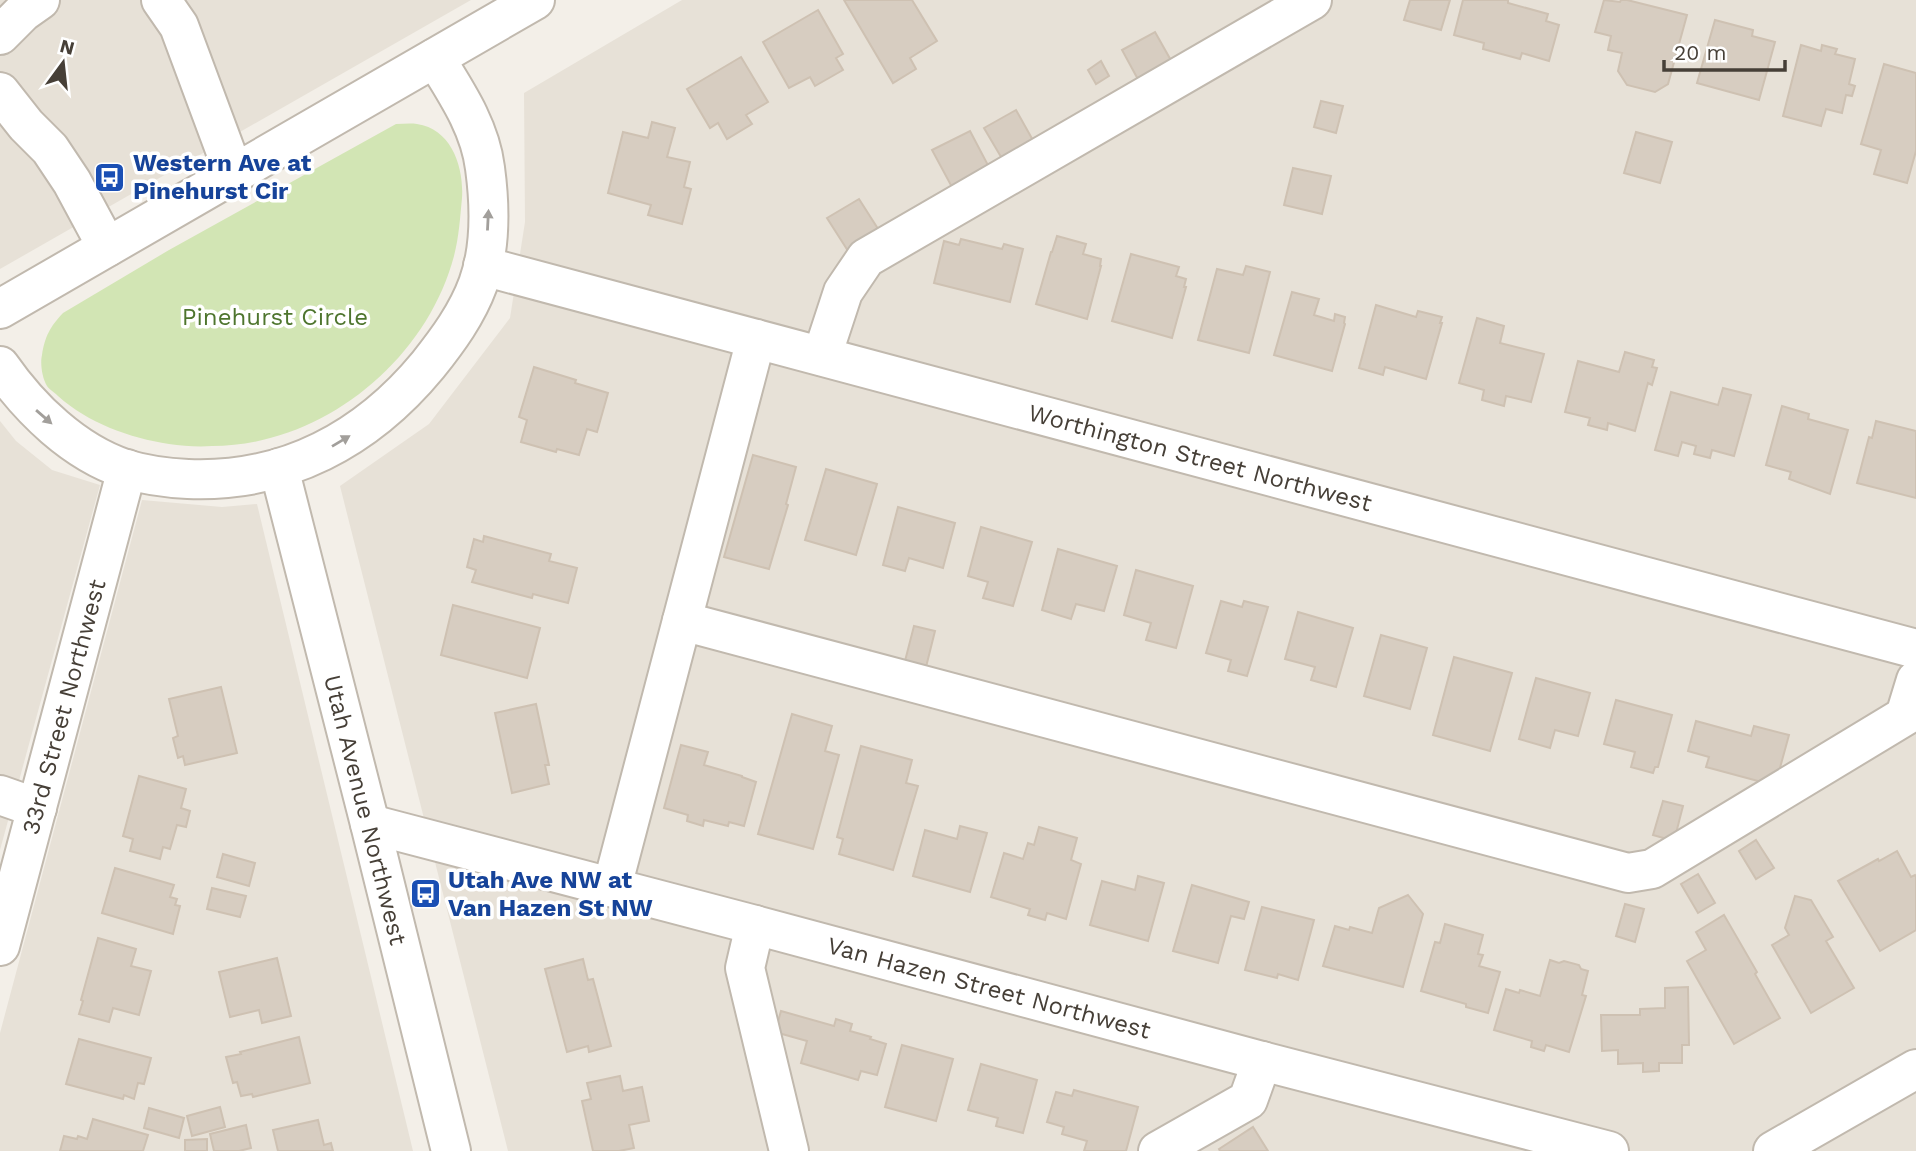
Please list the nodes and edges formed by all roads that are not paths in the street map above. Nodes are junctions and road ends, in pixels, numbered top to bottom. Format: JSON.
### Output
{"nodes":[{"id":1,"x":40,"y":0,"type":"edge"},
{"id":2,"x":161,"y":0,"type":"edge"},
{"id":3,"x":535,"y":0,"type":"edge"},
{"id":4,"x":1312,"y":0,"type":"edge"},
{"id":5,"x":0,"y":36,"type":"edge"},
{"id":6,"x":435,"y":58,"type":"junction"},
{"id":7,"x":0,"y":92,"type":"edge"},
{"id":8,"x":13,"y":122,"type":"edge"},
{"id":9,"x":234,"y":174,"type":"junction"},
{"id":10,"x":107,"y":247,"type":"junction"},
{"id":11,"x":484,"y":266,"type":"junction"},
{"id":12,"x":0,"y":309,"type":"edge"},
{"id":13,"x":756,"y":338,"type":"junction"},
{"id":14,"x":822,"y":356,"type":"junction"},
{"id":15,"x":0,"y":366,"type":"edge"},
{"id":16,"x":279,"y":468,"type":"junction"},
{"id":17,"x":127,"y":469,"type":"junction"},
{"id":18,"x":682,"y":621,"type":"junction"},
{"id":19,"x":1916,"y":649,"type":"edge"},
{"id":20,"x":1916,"y":680,"type":"edge"},
{"id":21,"x":0,"y":795,"type":"edge"},
{"id":22,"x":37,"y":808,"type":"junction"},
{"id":23,"x":370,"y":824,"type":"junction"},
{"id":24,"x":612,"y":887,"type":"junction"},
{"id":25,"x":755,"y":925,"type":"junction"},
{"id":26,"x":0,"y":946,"type":"edge"},
{"id":27,"x":1262,"y":1061,"type":"junction"},
{"id":28,"x":1916,"y":1069,"type":"edge"},
{"id":29,"x":451,"y":1151,"type":"edge"},
{"id":30,"x":789,"y":1151,"type":"edge"},
{"id":31,"x":1158,"y":1151,"type":"edge"},
{"id":32,"x":1609,"y":1151,"type":"edge"},
{"id":33,"x":1773,"y":1151,"type":"edge"}],
"edges":[{"from":1,"to":5,"type":"street"},
{"from":2,"to":9,"type":"street"},
{"from":3,"to":6,"type":"street"},
{"from":4,"to":14,"type":"street"},
{"from":6,"to":9,"type":"street"},
{"from":11,"to":6,"type":"street","one_way":true},
{"from":7,"to":8,"type":"street"},
{"from":8,"to":10,"type":"street"},
{"from":9,"to":10,"type":"street"},
{"from":10,"to":12,"type":"street"},
{"from":11,"to":13,"type":"street","name":"Worthington Street Northwest"},
{"from":16,"to":11,"type":"street","one_way":true},
{"from":13,"to":14,"type":"street","name":"Worthington Street Northwest"},
{"from":13,"to":18,"type":"street"},
{"from":14,"to":19,"type":"street","name":"Worthington Street Northwest"},
{"from":15,"to":17,"type":"street","one_way":true},
{"from":16,"to":17,"type":"street"},
{"from":16,"to":23,"type":"street","name":"Utah Avenue Northwest"},
{"from":17,"to":22,"type":"street","name":"33rd Street Northwest"},
{"from":18,"to":20,"type":"street"},
{"from":18,"to":24,"type":"street"},
{"from":21,"to":22,"type":"street"},
{"from":22,"to":26,"type":"street","name":"33rd Street Northwest"},
{"from":23,"to":24,"type":"street","name":"Van Hazen Street Northwest"},
{"from":23,"to":29,"type":"street","name":"Utah Avenue Northwest"},
{"from":24,"to":25,"type":"street","name":"Van Hazen Street Northwest"},
{"from":25,"to":27,"type":"street","name":"Van Hazen Street Northwest"},
{"from":25,"to":30,"type":"street"},
{"from":27,"to":31,"type":"street"},
{"from":27,"to":32,"type":"street","name":"Van Hazen Street Northwest"},
{"from":28,"to":33,"type":"street"}]}
